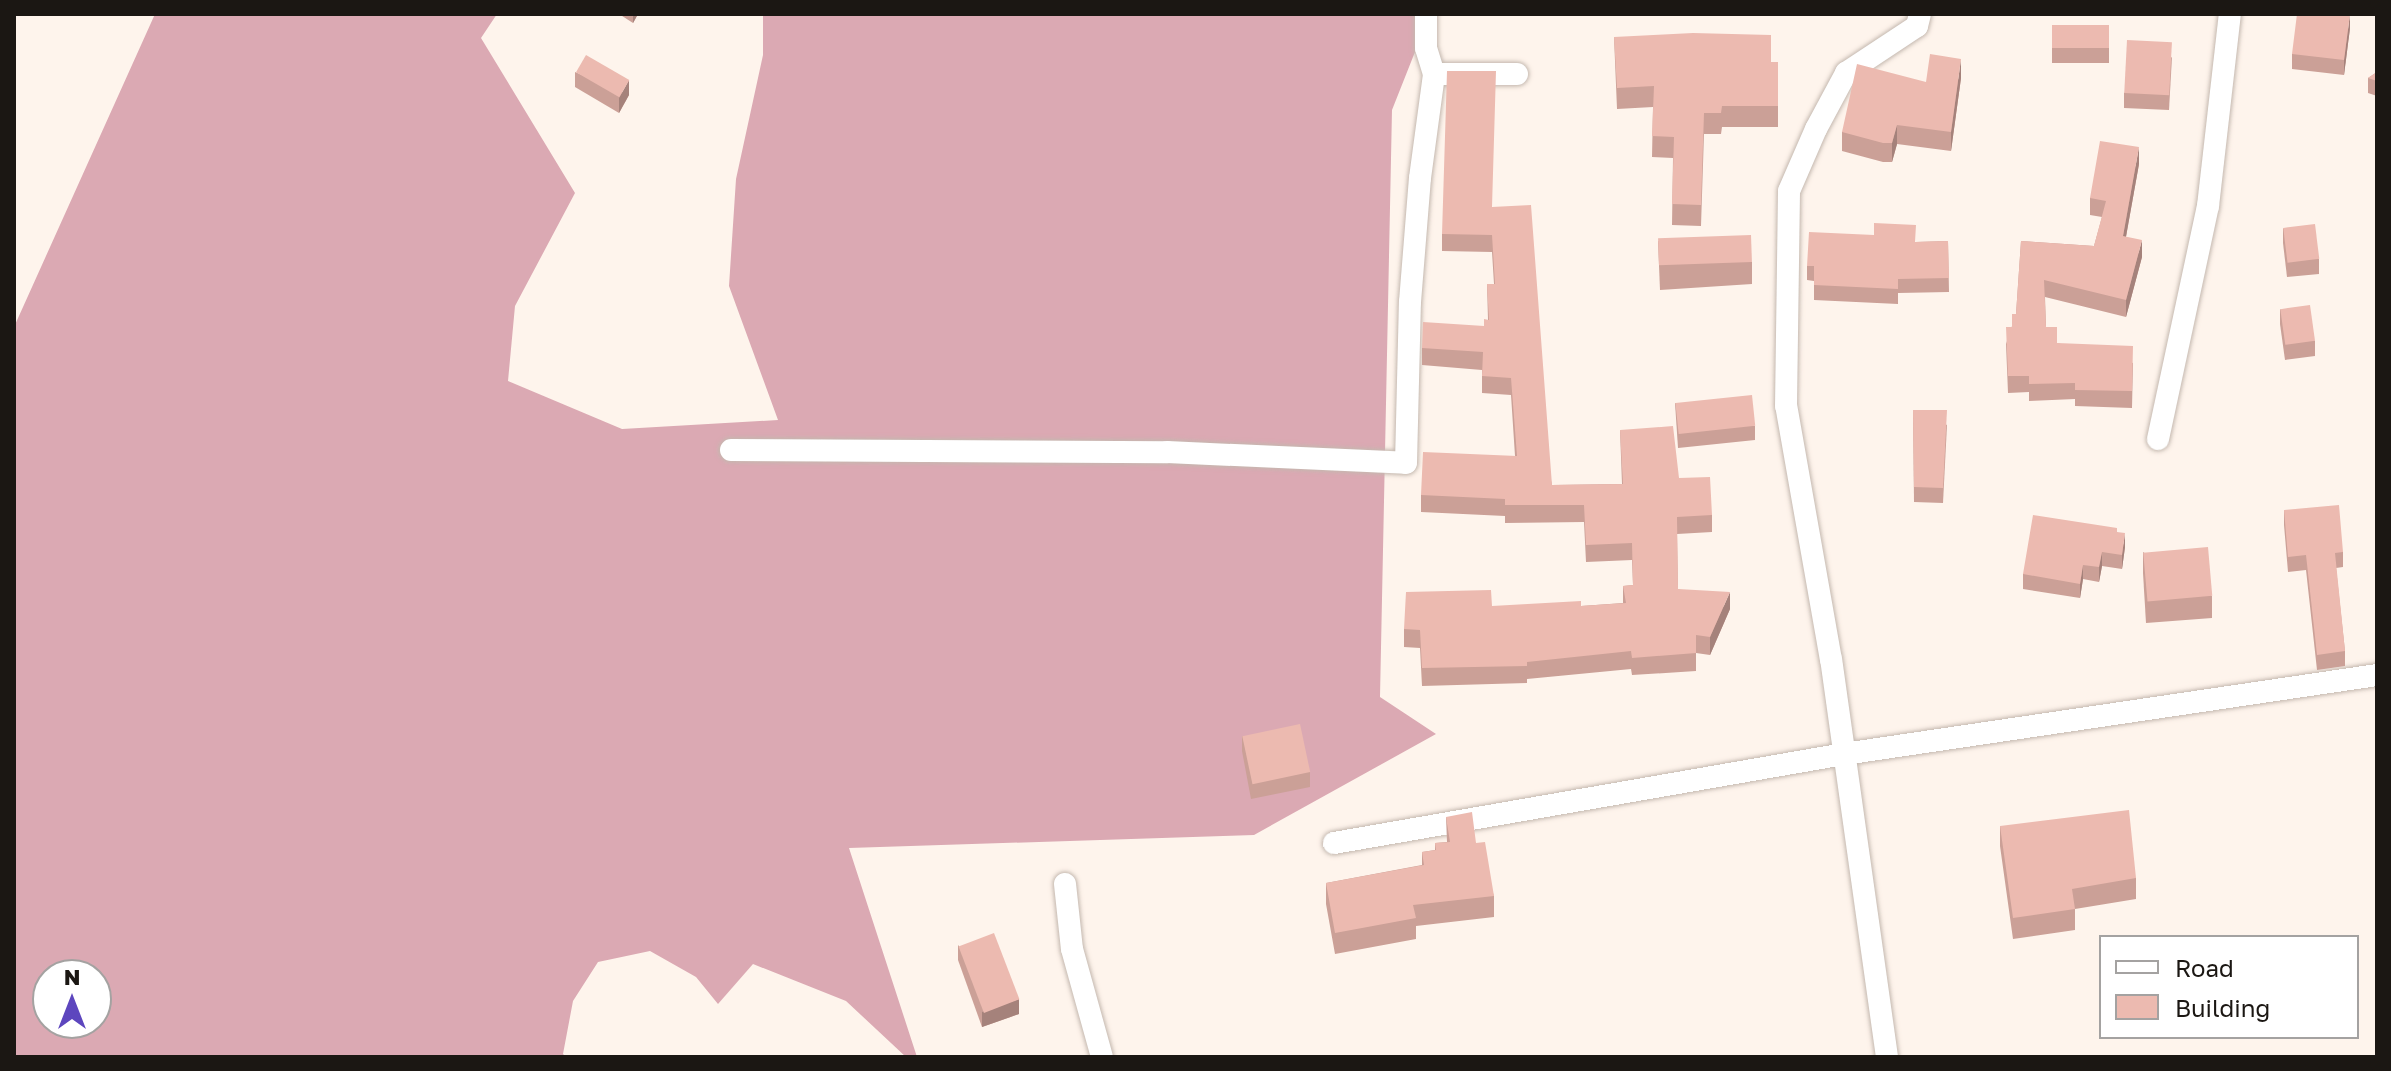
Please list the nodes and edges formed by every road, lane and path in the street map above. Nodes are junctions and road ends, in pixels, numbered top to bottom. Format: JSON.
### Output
{"nodes":[{"id":1,"x":1426,"y":14,"type":"edge"},
{"id":2,"x":1920,"y":14,"type":"edge"},
{"id":3,"x":2230,"y":14,"type":"edge"},
{"id":4,"x":1434,"y":74,"type":"junction"},
{"id":5,"x":1517,"y":74,"type":"dead end"},
{"id":6,"x":2158,"y":439,"type":"dead end"},
{"id":7,"x":731,"y":450,"type":"dead end"},
{"id":8,"x":2377,"y":675,"type":"edge"},
{"id":9,"x":1844,"y":754,"type":"junction"},
{"id":10,"x":1334,"y":843,"type":"dead end"},
{"id":11,"x":1065,"y":884,"type":"dead end"},
{"id":12,"x":1102,"y":1057,"type":"edge"},
{"id":13,"x":1887,"y":1057,"type":"edge"}],
"edges":[{"from":1,"to":4,"type":"street"},
{"from":2,"to":9,"type":"street"},
{"from":3,"to":6,"type":"street"},
{"from":4,"to":5,"type":"street"},
{"from":4,"to":7,"type":"street"},
{"from":8,"to":9,"type":"street"},
{"from":9,"to":10,"type":"street"},
{"from":9,"to":13,"type":"street"},
{"from":11,"to":12,"type":"street"}]}
